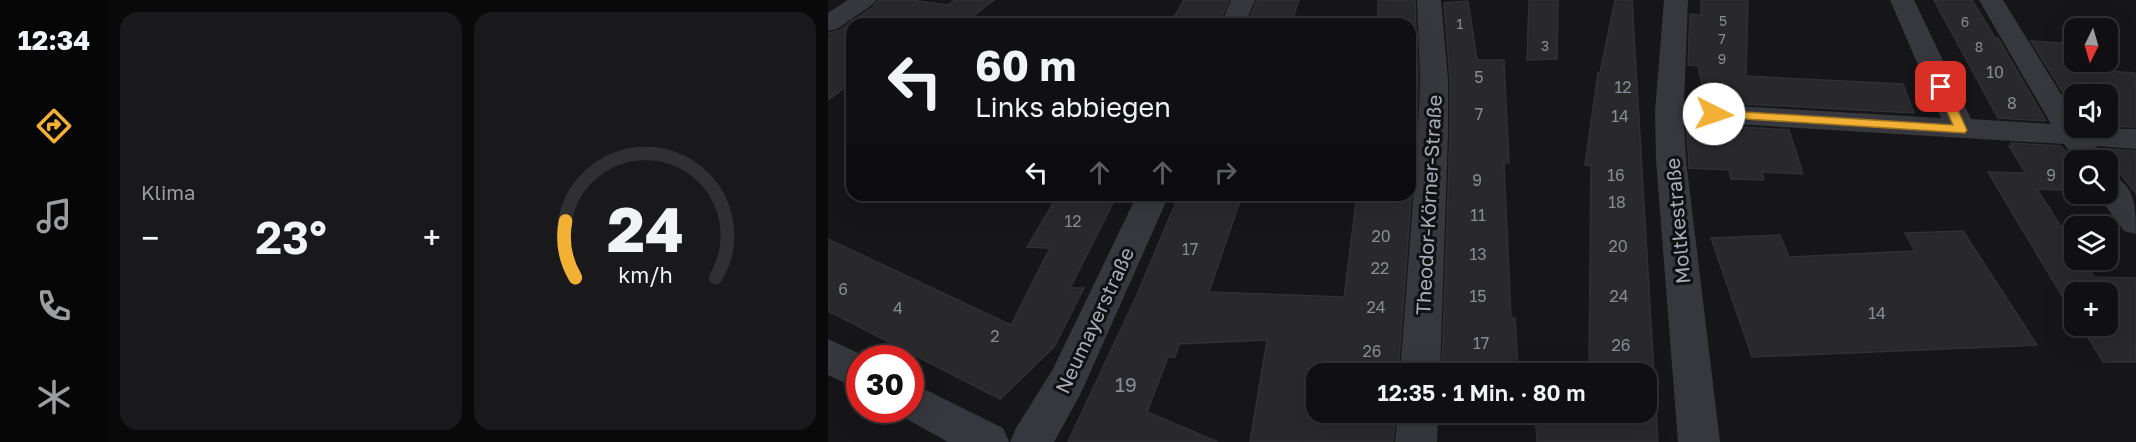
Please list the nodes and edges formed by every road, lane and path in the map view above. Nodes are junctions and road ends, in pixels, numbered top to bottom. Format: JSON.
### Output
{"nodes":[{"id":1,"x":864,"y":0,"type":"edge"},
{"id":2,"x":1244,"y":0,"type":"edge"},
{"id":3,"x":1429,"y":0,"type":"edge"},
{"id":4,"x":1676,"y":0,"type":"edge"},
{"id":5,"x":1902,"y":0,"type":"edge"},
{"id":6,"x":1991,"y":0,"type":"edge"},
{"id":7,"x":1236,"y":18,"type":"edge"},
{"id":8,"x":828,"y":24,"type":"edge"},
{"id":9,"x":1669,"y":111,"type":"junction"},
{"id":10,"x":2064,"y":121,"type":"edge"},
{"id":11,"x":1961,"y":130,"type":"junction"},
{"id":12,"x":2064,"y":136,"type":"edge"},
{"id":13,"x":2115,"y":138,"type":"edge"},
{"id":14,"x":2136,"y":139,"type":"edge"},
{"id":15,"x":2118,"y":198,"type":"edge"},
{"id":16,"x":1150,"y":201,"type":"edge"},
{"id":17,"x":2136,"y":222,"type":"edge"},
{"id":18,"x":828,"y":356,"type":"edge"},
{"id":19,"x":1421,"y":363,"type":"edge"},
{"id":20,"x":846,"y":366,"type":"edge"},
{"id":21,"x":924,"y":408,"type":"edge"},
{"id":22,"x":1417,"y":423,"type":"edge"},
{"id":23,"x":988,"y":442,"type":"edge"},
{"id":24,"x":1031,"y":442,"type":"edge"},
{"id":25,"x":1416,"y":442,"type":"edge"},
{"id":26,"x":1699,"y":442,"type":"edge"}],
"edges":[{"from":1,"to":8,"type":"street"},
{"from":2,"to":7,"type":"street"},
{"from":3,"to":19,"type":"street","name":"Theodor-Körner-Straße"},
{"from":4,"to":9,"type":"street","name":"Moltkestraße"},
{"from":5,"to":11,"type":"street"},
{"from":6,"to":10,"type":"street"},
{"from":9,"to":11,"type":"street"},
{"from":9,"to":26,"type":"street","name":"Moltkestraße"},
{"from":11,"to":12,"type":"street"},
{"from":13,"to":14,"type":"street"},
{"from":15,"to":17,"type":"street"},
{"from":16,"to":24,"type":"street","name":"Neumayerstraße"},
{"from":18,"to":20,"type":"street"},
{"from":21,"to":23,"type":"street"},
{"from":22,"to":25,"type":"street"}]}
